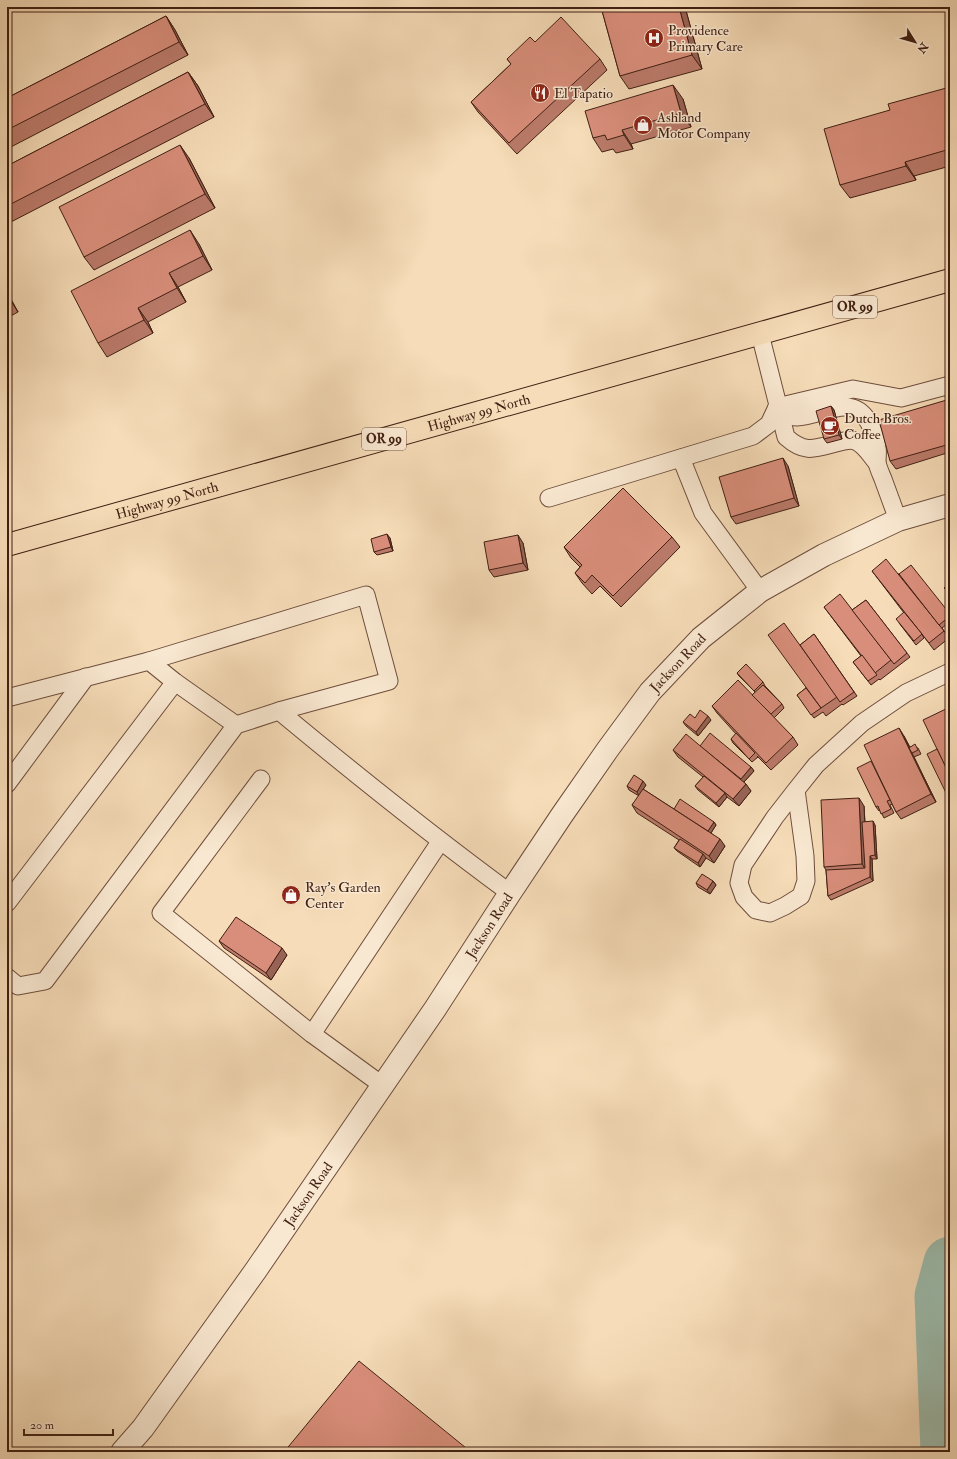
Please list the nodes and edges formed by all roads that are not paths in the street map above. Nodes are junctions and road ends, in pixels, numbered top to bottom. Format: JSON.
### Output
{"nodes":[{"id":1,"x":950,"y":280,"type":"edge"},
{"id":2,"x":760,"y":334,"type":"junction"},
{"id":3,"x":950,"y":385,"type":"edge"},
{"id":4,"x":777,"y":407,"type":"junction"},
{"id":5,"x":681,"y":458,"type":"junction"},
{"id":6,"x":877,"y":463,"type":"junction"},
{"id":7,"x":549,"y":498,"type":"dead end"},
{"id":8,"x":950,"y":505,"type":"edge"},
{"id":9,"x":898,"y":520,"type":"junction"},
{"id":10,"x":7,"y":545,"type":"edge"},
{"id":11,"x":760,"y":591,"type":"junction"},
{"id":12,"x":149,"y":661,"type":"junction"},
{"id":13,"x":950,"y":672,"type":"edge"},
{"id":14,"x":86,"y":677,"type":"junction"},
{"id":15,"x":175,"y":682,"type":"junction"},
{"id":16,"x":7,"y":698,"type":"edge"},
{"id":17,"x":279,"y":712,"type":"junction"},
{"id":18,"x":236,"y":725,"type":"junction"},
{"id":19,"x":261,"y":779,"type":"dead end"},
{"id":20,"x":7,"y":784,"type":"edge"},
{"id":21,"x":796,"y":790,"type":"junction"},
{"id":22,"x":440,"y":842,"type":"junction"},
{"id":23,"x":510,"y":893,"type":"junction"},
{"id":24,"x":7,"y":903,"type":"edge"},
{"id":25,"x":7,"y":977,"type":"edge"},
{"id":26,"x":312,"y":1034,"type":"junction"},
{"id":27,"x":382,"y":1085,"type":"junction"},
{"id":28,"x":122,"y":1452,"type":"edge"}],
"edges":[{"from":1,"to":2,"type":"main road","name":"Highway 99 North","number":"OR 99"},
{"from":2,"to":4,"type":"lane"},
{"from":2,"to":10,"type":"main road","name":"Highway 99 North","number":"OR 99"},
{"from":3,"to":4,"type":"lane"},
{"from":4,"to":5,"type":"lane"},
{"from":4,"to":6,"type":"lane"},
{"from":4,"to":6,"type":"lane"},
{"from":5,"to":7,"type":"lane"},
{"from":5,"to":11,"type":"lane"},
{"from":6,"to":9,"type":"lane"},
{"from":8,"to":9,"type":"street","name":"Jackson Road"},
{"from":9,"to":11,"type":"street","name":"Jackson Road"},
{"from":11,"to":23,"type":"street","name":"Jackson Road"},
{"from":12,"to":14,"type":"lane"},
{"from":12,"to":15,"type":"lane"},
{"from":12,"to":17,"type":"lane"},
{"from":13,"to":21,"type":"lane"},
{"from":14,"to":16,"type":"lane"},
{"from":14,"to":20,"type":"lane"},
{"from":15,"to":18,"type":"lane"},
{"from":15,"to":24,"type":"lane"},
{"from":17,"to":18,"type":"lane"},
{"from":17,"to":22,"type":"lane"},
{"from":18,"to":25,"type":"lane"},
{"from":19,"to":26,"type":"lane"},
{"from":21,"to":21,"type":"lane"},
{"from":22,"to":23,"type":"lane"},
{"from":22,"to":26,"type":"lane"},
{"from":23,"to":27,"type":"street","name":"Jackson Road"},
{"from":26,"to":27,"type":"lane"},
{"from":27,"to":28,"type":"street","name":"Jackson Road"}]}
